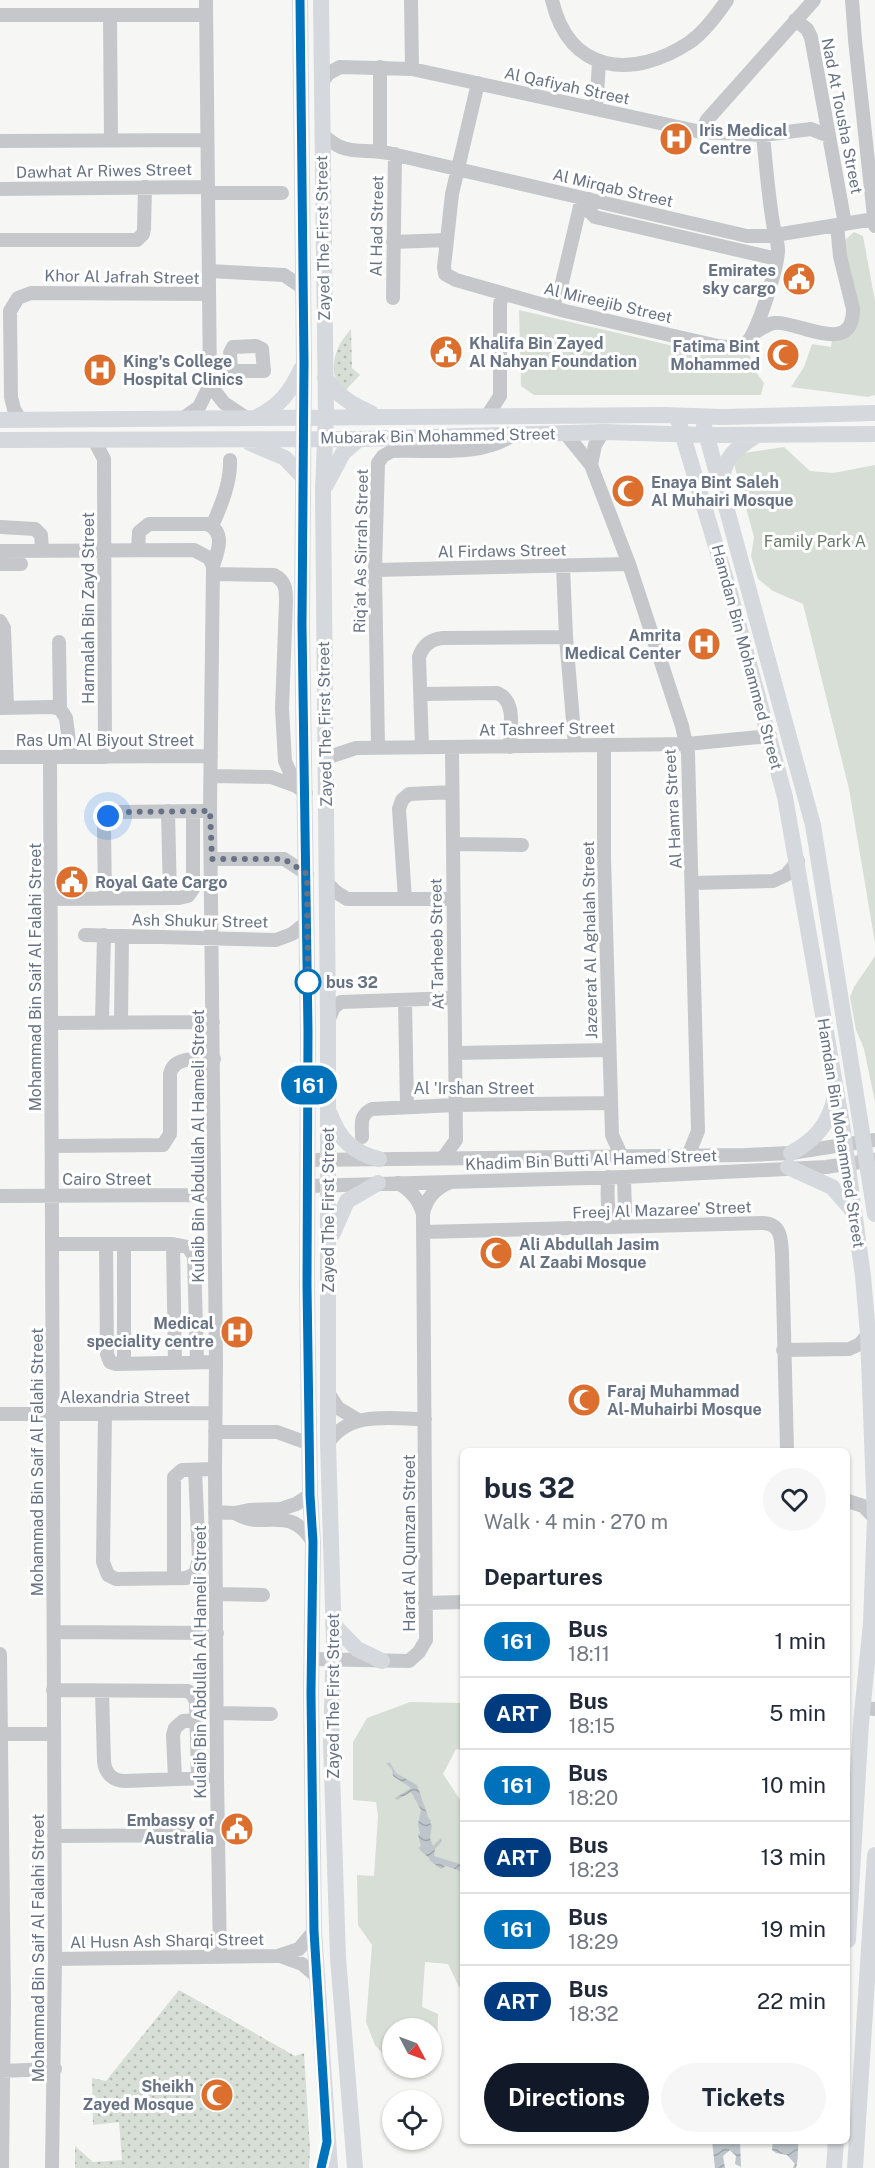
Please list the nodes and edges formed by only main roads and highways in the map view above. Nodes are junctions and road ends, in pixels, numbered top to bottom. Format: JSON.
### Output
{"nodes":[{"id":1,"x":300,"y":0,"type":"edge"},
{"id":2,"x":321,"y":0,"type":"edge"},
{"id":3,"x":304,"y":362,"type":"junction"},
{"id":4,"x":324,"y":378,"type":"junction"},
{"id":5,"x":875,"y":413,"type":"edge"},
{"id":6,"x":326,"y":416,"type":"junction"},
{"id":7,"x":677,"y":416,"type":"junction"},
{"id":8,"x":701,"y":416,"type":"junction"},
{"id":9,"x":250,"y":417,"type":"junction"},
{"id":10,"x":302,"y":417,"type":"junction"},
{"id":11,"x":380,"y":417,"type":"junction"},
{"id":12,"x":0,"y":420,"type":"edge"},
{"id":13,"x":683,"y":434,"type":"junction"},
{"id":14,"x":875,"y":434,"type":"edge"},
{"id":15,"x":706,"y":435,"type":"junction"},
{"id":16,"x":757,"y":435,"type":"junction"},
{"id":17,"x":238,"y":438,"type":"junction"},
{"id":18,"x":303,"y":438,"type":"junction"},
{"id":19,"x":325,"y":439,"type":"junction"},
{"id":20,"x":360,"y":439,"type":"junction"},
{"id":21,"x":0,"y":440,"type":"edge"},
{"id":22,"x":302,"y":476,"type":"junction"},
{"id":23,"x":323,"y":492,"type":"junction"},
{"id":24,"x":722,"y":492,"type":"junction"},
{"id":25,"x":836,"y":1093,"type":"junction"},
{"id":26,"x":857,"y":1094,"type":"junction"},
{"id":27,"x":328,"y":1109,"type":"junction"},
{"id":28,"x":875,"y":1112,"type":"edge"},
{"id":29,"x":869,"y":1141,"type":"edge"},
{"id":30,"x":380,"y":1159,"type":"road end"},
{"id":31,"x":871,"y":1161,"type":"edge"},
{"id":32,"x":378,"y":1183,"type":"road end"},
{"id":33,"x":855,"y":1213,"type":"junction"},
{"id":34,"x":875,"y":1214,"type":"edge"},
{"id":35,"x":329,"y":1245,"type":"junction"},
{"id":36,"x":875,"y":1518,"type":"edge"},
{"id":37,"x":333,"y":1624,"type":"junction"},
{"id":38,"x":382,"y":1661,"type":"road end"},
{"id":39,"x":870,"y":1688,"type":"edge"},
{"id":40,"x":869,"y":1708,"type":"edge"},
{"id":41,"x":875,"y":1855,"type":"edge"},
{"id":42,"x":850,"y":1918,"type":"edge"},
{"id":43,"x":872,"y":1937,"type":"edge"},
{"id":44,"x":327,"y":2142,"type":"junction"},
{"id":45,"x":836,"y":2144,"type":"edge"},
{"id":46,"x":321,"y":2168,"type":"edge"},
{"id":47,"x":330,"y":2168,"type":"edge"},
{"id":48,"x":355,"y":2168,"type":"edge"},
{"id":49,"x":834,"y":2168,"type":"edge"},
{"id":50,"x":855,"y":2168,"type":"edge"}],
"edges":[{"from":1,"to":3,"type":"main road","name":"Zayed The First Street"},
{"from":2,"to":4,"type":"main road","name":"Zayed The First Street"},
{"from":3,"to":9,"type":"main road"},
{"from":3,"to":10,"type":"main road","name":"Zayed The First Street"},
{"from":4,"to":6,"type":"main road","name":"Zayed The First Street"},
{"from":4,"to":11,"type":"main road"},
{"from":5,"to":8,"type":"main road","name":"Mubarak Bin Mohammed Street"},
{"from":6,"to":10,"type":"main road","name":"Mubarak Bin Mohammed Street"},
{"from":6,"to":11,"type":"main road","name":"Mubarak Bin Mohammed Street"},
{"from":6,"to":19,"type":"main road","name":"Zayed The First Street"},
{"from":7,"to":8,"type":"main road","name":"Mubarak Bin Mohammed Street"},
{"from":7,"to":11,"type":"main road","name":"Mubarak Bin Mohammed Street"},
{"from":7,"to":13,"type":"main road","name":"Hamdan Bin Mohammed Street"},
{"from":8,"to":15,"type":"main road","name":"Hamdan Bin Mohammed Street"},
{"from":9,"to":10,"type":"main road","name":"Mubarak Bin Mohammed Street"},
{"from":9,"to":12,"type":"main road","name":"Mubarak Bin Mohammed Street"},
{"from":10,"to":18,"type":"main road","name":"Zayed The First Street"},
{"from":13,"to":15,"type":"main road","name":"Mubarak Bin Mohammed Street"},
{"from":13,"to":20,"type":"main road","name":"Mubarak Bin Mohammed Street"},
{"from":13,"to":25,"type":"main road","name":"Hamdan Bin Mohammed Street"},
{"from":14,"to":16,"type":"main road","name":"Mubarak Bin Mohammed Street"},
{"from":15,"to":16,"type":"main road","name":"Mubarak Bin Mohammed Street"},
{"from":15,"to":24,"type":"main road","name":"Hamdan Bin Mohammed Street"},
{"from":16,"to":24,"type":"main road"},
{"from":17,"to":18,"type":"main road","name":"Mubarak Bin Mohammed Street"},
{"from":17,"to":21,"type":"main road","name":"Mubarak Bin Mohammed Street"},
{"from":17,"to":22,"type":"main road"},
{"from":18,"to":19,"type":"main road","name":"Mubarak Bin Mohammed Street"},
{"from":18,"to":22,"type":"main road","name":"Zayed The First Street"},
{"from":19,"to":20,"type":"main road","name":"Mubarak Bin Mohammed Street"},
{"from":19,"to":23,"type":"main road","name":"Zayed The First Street"},
{"from":20,"to":23,"type":"main road"},
{"from":22,"to":44,"type":"main road","name":"Zayed The First Street"},
{"from":23,"to":27,"type":"main road","name":"Zayed The First Street"},
{"from":24,"to":26,"type":"main road","name":"Hamdan Bin Mohammed Street"},
{"from":25,"to":33,"type":"main road","name":"Hamdan Bin Mohammed Street"},
{"from":25,"to":33,"type":"main road"},
{"from":26,"to":28,"type":"main road"},
{"from":26,"to":29,"type":"main road","name":"Hamdan Bin Mohammed Street"},
{"from":27,"to":30,"type":"main road"},
{"from":27,"to":35,"type":"main road","name":"Zayed The First Street"},
{"from":29,"to":31,"type":"main road","name":"Hamdan Bin Mohammed Street"},
{"from":31,"to":34,"type":"main road","name":"Hamdan Bin Mohammed Street"},
{"from":32,"to":35,"type":"main road"},
{"from":33,"to":36,"type":"main road","name":"Hamdan Bin Mohammed Street"},
{"from":35,"to":37,"type":"main road","name":"Zayed The First Street"},
{"from":36,"to":39,"type":"main road","name":"Hamdan Bin Mohammed Street"},
{"from":37,"to":38,"type":"main road"},
{"from":37,"to":48,"type":"main road","name":"Zayed The First Street"},
{"from":39,"to":40,"type":"main road","name":"Hamdan Bin Mohammed Street"},
{"from":40,"to":42,"type":"main road","name":"Hamdan Bin Mohammed Street"},
{"from":41,"to":43,"type":"main road"},
{"from":43,"to":50,"type":"main road"},
{"from":44,"to":46,"type":"main road"},
{"from":44,"to":47,"type":"main road","name":"Zayed The First Street"},
{"from":45,"to":49,"type":"main road"}]}
